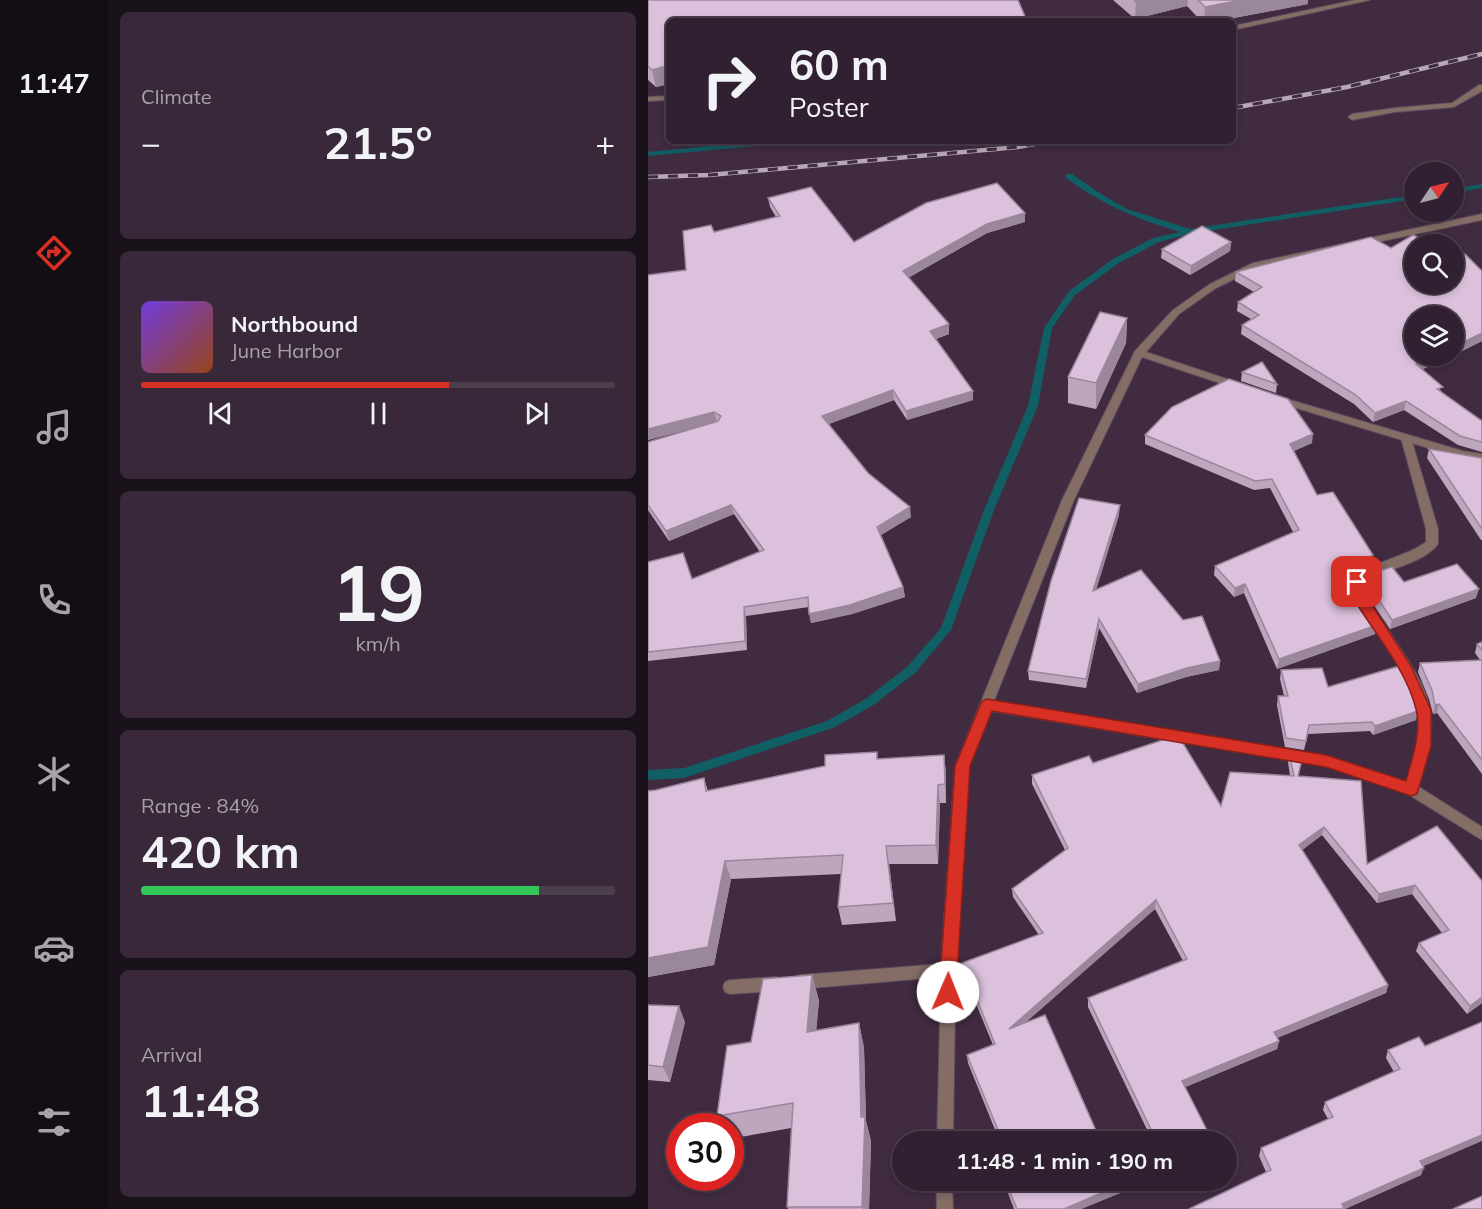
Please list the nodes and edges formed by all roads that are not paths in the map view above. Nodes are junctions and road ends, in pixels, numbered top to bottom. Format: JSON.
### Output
{"nodes":[{"id":1,"x":1366,"y":0,"type":"edge"},
{"id":2,"x":1236,"y":27,"type":"edge"},
{"id":3,"x":1482,"y":87,"type":"edge"},
{"id":4,"x":666,"y":98,"type":"edge"},
{"id":5,"x":648,"y":99,"type":"edge"},
{"id":6,"x":1352,"y":117,"type":"dead end"},
{"id":7,"x":1482,"y":217,"type":"edge"},
{"id":8,"x":1139,"y":353,"type":"junction"},
{"id":9,"x":1253,"y":391,"type":"edge"},
{"id":10,"x":1264,"y":395,"type":"edge"},
{"id":11,"x":1406,"y":438,"type":"junction"},
{"id":12,"x":1482,"y":458,"type":"edge"},
{"id":13,"x":987,"y":705,"type":"junction"},
{"id":14,"x":1411,"y":789,"type":"junction"},
{"id":15,"x":1482,"y":834,"type":"edge"},
{"id":16,"x":948,"y":970,"type":"junction"},
{"id":17,"x":730,"y":987,"type":"dead end"},
{"id":18,"x":945,"y":1131,"type":"edge"},
{"id":19,"x":944,"y":1191,"type":"edge"},
{"id":20,"x":945,"y":1209,"type":"edge"}],
"edges":[{"from":1,"to":2,"type":"street"},
{"from":3,"to":6,"type":"street"},
{"from":4,"to":5,"type":"street"},
{"from":7,"to":8,"type":"street"},
{"from":8,"to":9,"type":"street"},
{"from":8,"to":13,"type":"street"},
{"from":10,"to":11,"type":"street"},
{"from":11,"to":12,"type":"street"},
{"from":11,"to":14,"type":"street"},
{"from":13,"to":14,"type":"street"},
{"from":13,"to":16,"type":"street"},
{"from":14,"to":15,"type":"street"},
{"from":16,"to":17,"type":"street"},
{"from":16,"to":18,"type":"street"},
{"from":19,"to":20,"type":"street"}]}
